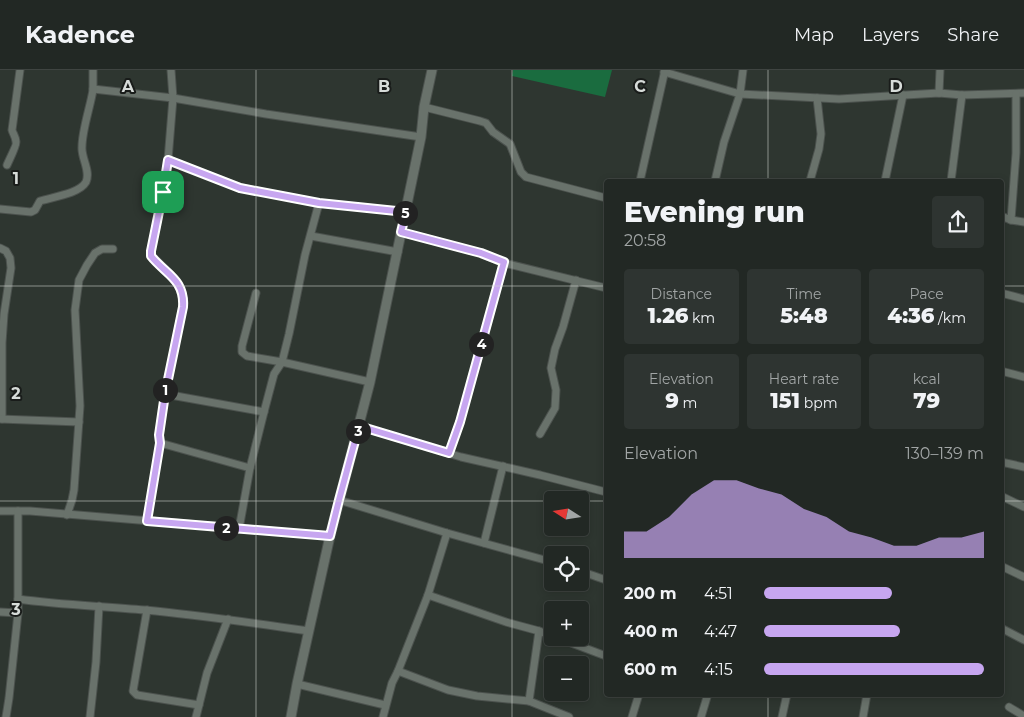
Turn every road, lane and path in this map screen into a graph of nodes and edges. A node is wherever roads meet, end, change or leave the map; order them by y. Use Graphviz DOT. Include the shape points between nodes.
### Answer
graph roads {
  1 [pos="20,70"];
  2 [pos="93,70"];
  3 [pos="171,70"];
  4 [pos="432,70"];
  5 [pos="743,70"];
  6 [pos="940,70"];
  7 [pos="665,71"];
  8 [pos="93,89"];
  9 [pos="939,93"];
  10 [pos="1024,93"];
  11 [pos="740,94"];
  12 [pos="1016,94"];
  13 [pos="903,95"];
  14 [pos="962,95"];
  15 [pos="173,98"];
  16 [pos="817,98"];
  17 [pos="424,107"];
  18 [pos="421,137"];
  19 [pos="168,160"];
  20 [pos="8,165"];
  21 [pos="640,179"];
  22 [pos="715,179"];
  23 [pos="811,179"];
  24 [pos="885,179"];
  25 [pos="951,179"];
  26 [pos="604,197"];
  27 [pos="319,203"];
  28 [pos="0,209"];
  29 [pos="406,212"];
  30 [pos="1004,217"];
  31 [pos="1011,220"];
  32 [pos="1024,222"];
  33 [pos="401,232"];
  34 [pos="311,236"];
  35 [pos="0,248"];
  36 [pos="113,249"];
  37 [pos="398,252"];
  38 [pos="504,262"];
  39 [pos="576,280"];
  40 [pos="604,287"];
  41 [pos="256,293"];
  42 [pos="1004,294"];
  43 [pos="1024,299"];
  44 [pos="282,362"];
  45 [pos="1004,372"];
  46 [pos="1024,377"];
  47 [pos="370,382"];
  48 [pos="165,394"];
  49 [pos="264,412"];
  50 [pos="1,419"];
  51 [pos="79,422"];
  52 [pos="359,426"];
  53 [pos="540,434"];
  54 [pos="160,443"];
  55 [pos="449,453"];
  56 [pos="1004,463"];
  57 [pos="503,466"];
  58 [pos="1024,466"];
  59 [pos="250,468"];
  60 [pos="604,491"];
  61 [pos="1004,497"];
  62 [pos="339,500"];
  63 [pos="1024,507"];
  64 [pos="0,511"];
  65 [pos="18,511"];
  66 [pos="67,515"];
  67 [pos="147,521"];
  68 [pos="239,529"];
  69 [pos="447,533"];
  70 [pos="330,536"];
  71 [pos="484,543"];
  72 [pos="544,560"];
  73 [pos="1004,568"];
  74 [pos="589,574"];
  75 [pos="1024,578"];
  76 [pos="604,579"];
  77 [pos="428,595"];
  78 [pos="18,599"];
  79 [pos="99,606"];
  80 [pos="147,610"];
  81 [pos="0,612"];
  82 [pos="18,613"];
  83 [pos="228,620"];
  84 [pos="1004,630"];
  85 [pos="309,631"];
  86 [pos="539,631"];
  87 [pos="544,633"];
  88 [pos="1024,640"];
  89 [pos="579,646"];
  90 [pos="604,655"];
  91 [pos="398,671"];
  92 [pos="297,684"];
  93 [pos="638,697"];
  94 [pos="708,697"];
  95 [pos="786,697"];
  96 [pos="866,697"];
  97 [pos="529,701"];
  98 [pos="199,705"];
  99 [pos="386,705"];
  100 [pos="1010,707"];
  101 [pos="4,715"];
  102 [pos="565,716"];
  103 [pos="1024,716"];
  104 [pos="90,717"];
  105 [pos="196,717"];
  106 [pos="292,717"];
  107 [pos="383,717"];
  108 [pos="632,717"];
  109 [pos="701,717"];
  110 [pos="782,717"];
  111 [pos="863,717"];
  1 -- 20 [label="street" via="12,130 17,143"];
  2 -- 8 [label="street"];
  3 -- 15 [label="street"];
  4 -- 17 [label="street"];
  5 -- 11 [label="street"];
  6 -- 9 [label="street"];
  7 -- 11 [label="street"];
  7 -- 21 [label="street"];
  8 -- 15 [label="street"];
  8 -- 28 [label="street" via="82,147 87,181 73,192 40,201 33,211"];
  9 -- 13 [label="street"];
  9 -- 14 [label="street"];
  10 -- 12 [label="street"];
  11 -- 16 [label="street"];
  11 -- 22 [label="street"];
  12 -- 14 [label="street"];
  12 -- 31 [label="street"];
  13 -- 16 [label="street"];
  13 -- 24 [label="street"];
  14 -- 25 [label="street"];
  15 -- 18 [label="street"];
  15 -- 19 [label="street"];
  16 -- 23 [label="street" via="821,134"];
  17 -- 18 [label="street"];
  17 -- 26 [label="street" via="486,123 492,132 510,144 526,177"];
  18 -- 29 [label="street"];
  19 -- 27 [label="street" via="240,188"];
  19 -- 48 [label="street" via="151,256 176,279 184,302"];
  27 -- 29 [label="street"];
  27 -- 34 [label="street"];
  29 -- 33 [label="street"];
  30 -- 31 [label="street"];
  31 -- 32 [label="street"];
  33 -- 37 [label="street"];
  33 -- 38 [label="street"];
  34 -- 37 [label="street"];
  34 -- 44 [label="street"];
  35 -- 50 [label="street" via="10,258 11,268 2,333"];
  36 -- 51 [label="street" via="95,253 79,280 75,310"];
  37 -- 47 [label="street"];
  38 -- 39 [label="street"];
  38 -- 55 [label="street"];
  39 -- 40 [label="street"];
  39 -- 53 [label="street" via="551,368 556,390 555,408"];
  41 -- 44 [label="street" via="242,352 247,356"];
  42 -- 43 [label="street"];
  44 -- 47 [label="street"];
  44 -- 49 [label="street" via="274,374"];
  45 -- 46 [label="street"];
  47 -- 52 [label="street"];
  48 -- 49 [label="street"];
  48 -- 54 [label="street"];
  49 -- 59 [label="street"];
  50 -- 51 [label="street"];
  51 -- 66 [label="street" via="74,490"];
  52 -- 55 [label="street"];
  52 -- 62 [label="street"];
  54 -- 59 [label="street"];
  54 -- 67 [label="street"];
  55 -- 57 [label="street"];
  56 -- 58 [label="street"];
  57 -- 60 [label="street"];
  57 -- 71 [label="street"];
  59 -- 68 [label="street"];
  61 -- 63 [label="street"];
  62 -- 69 [label="street"];
  62 -- 70 [label="street"];
  64 -- 65 [label="street"];
  65 -- 66 [label="street"];
  65 -- 78 [label="street"];
  66 -- 67 [label="street"];
  67 -- 68 [label="street"];
  68 -- 70 [label="street"];
  69 -- 71 [label="street"];
  69 -- 77 [label="street"];
  70 -- 85 [label="street"];
  71 -- 72 [label="street"];
  73 -- 75 [label="street"];
  74 -- 76 [label="street"];
  77 -- 86 [label="street"];
  77 -- 91 [label="street"];
  78 -- 79 [label="street"];
  78 -- 82 [label="street"];
  79 -- 80 [label="street"];
  79 -- 104 [label="street"];
  80 -- 83 [label="street"];
  80 -- 98 [label="street" via="134,694"];
  81 -- 82 [label="street"];
  82 -- 101 [label="street" via="9,698"];
  83 -- 85 [label="street"];
  83 -- 98 [label="street" via="207,673"];
  84 -- 88 [label="street"];
  85 -- 92 [label="street"];
  86 -- 87 [label="street"];
  86 -- 97 [label="street"];
  89 -- 90 [label="street"];
  91 -- 97 [label="street" via="448,690"];
  91 -- 99 [label="street"];
  92 -- 99 [label="street"];
  92 -- 106 [label="street"];
  93 -- 108 [label="street"];
  94 -- 109 [label="street"];
  95 -- 110 [label="street"];
  96 -- 111 [label="street"];
  97 -- 102 [label="street"];
  98 -- 105 [label="street"];
  99 -- 107 [label="street"];
  100 -- 103 [label="street"];
}
